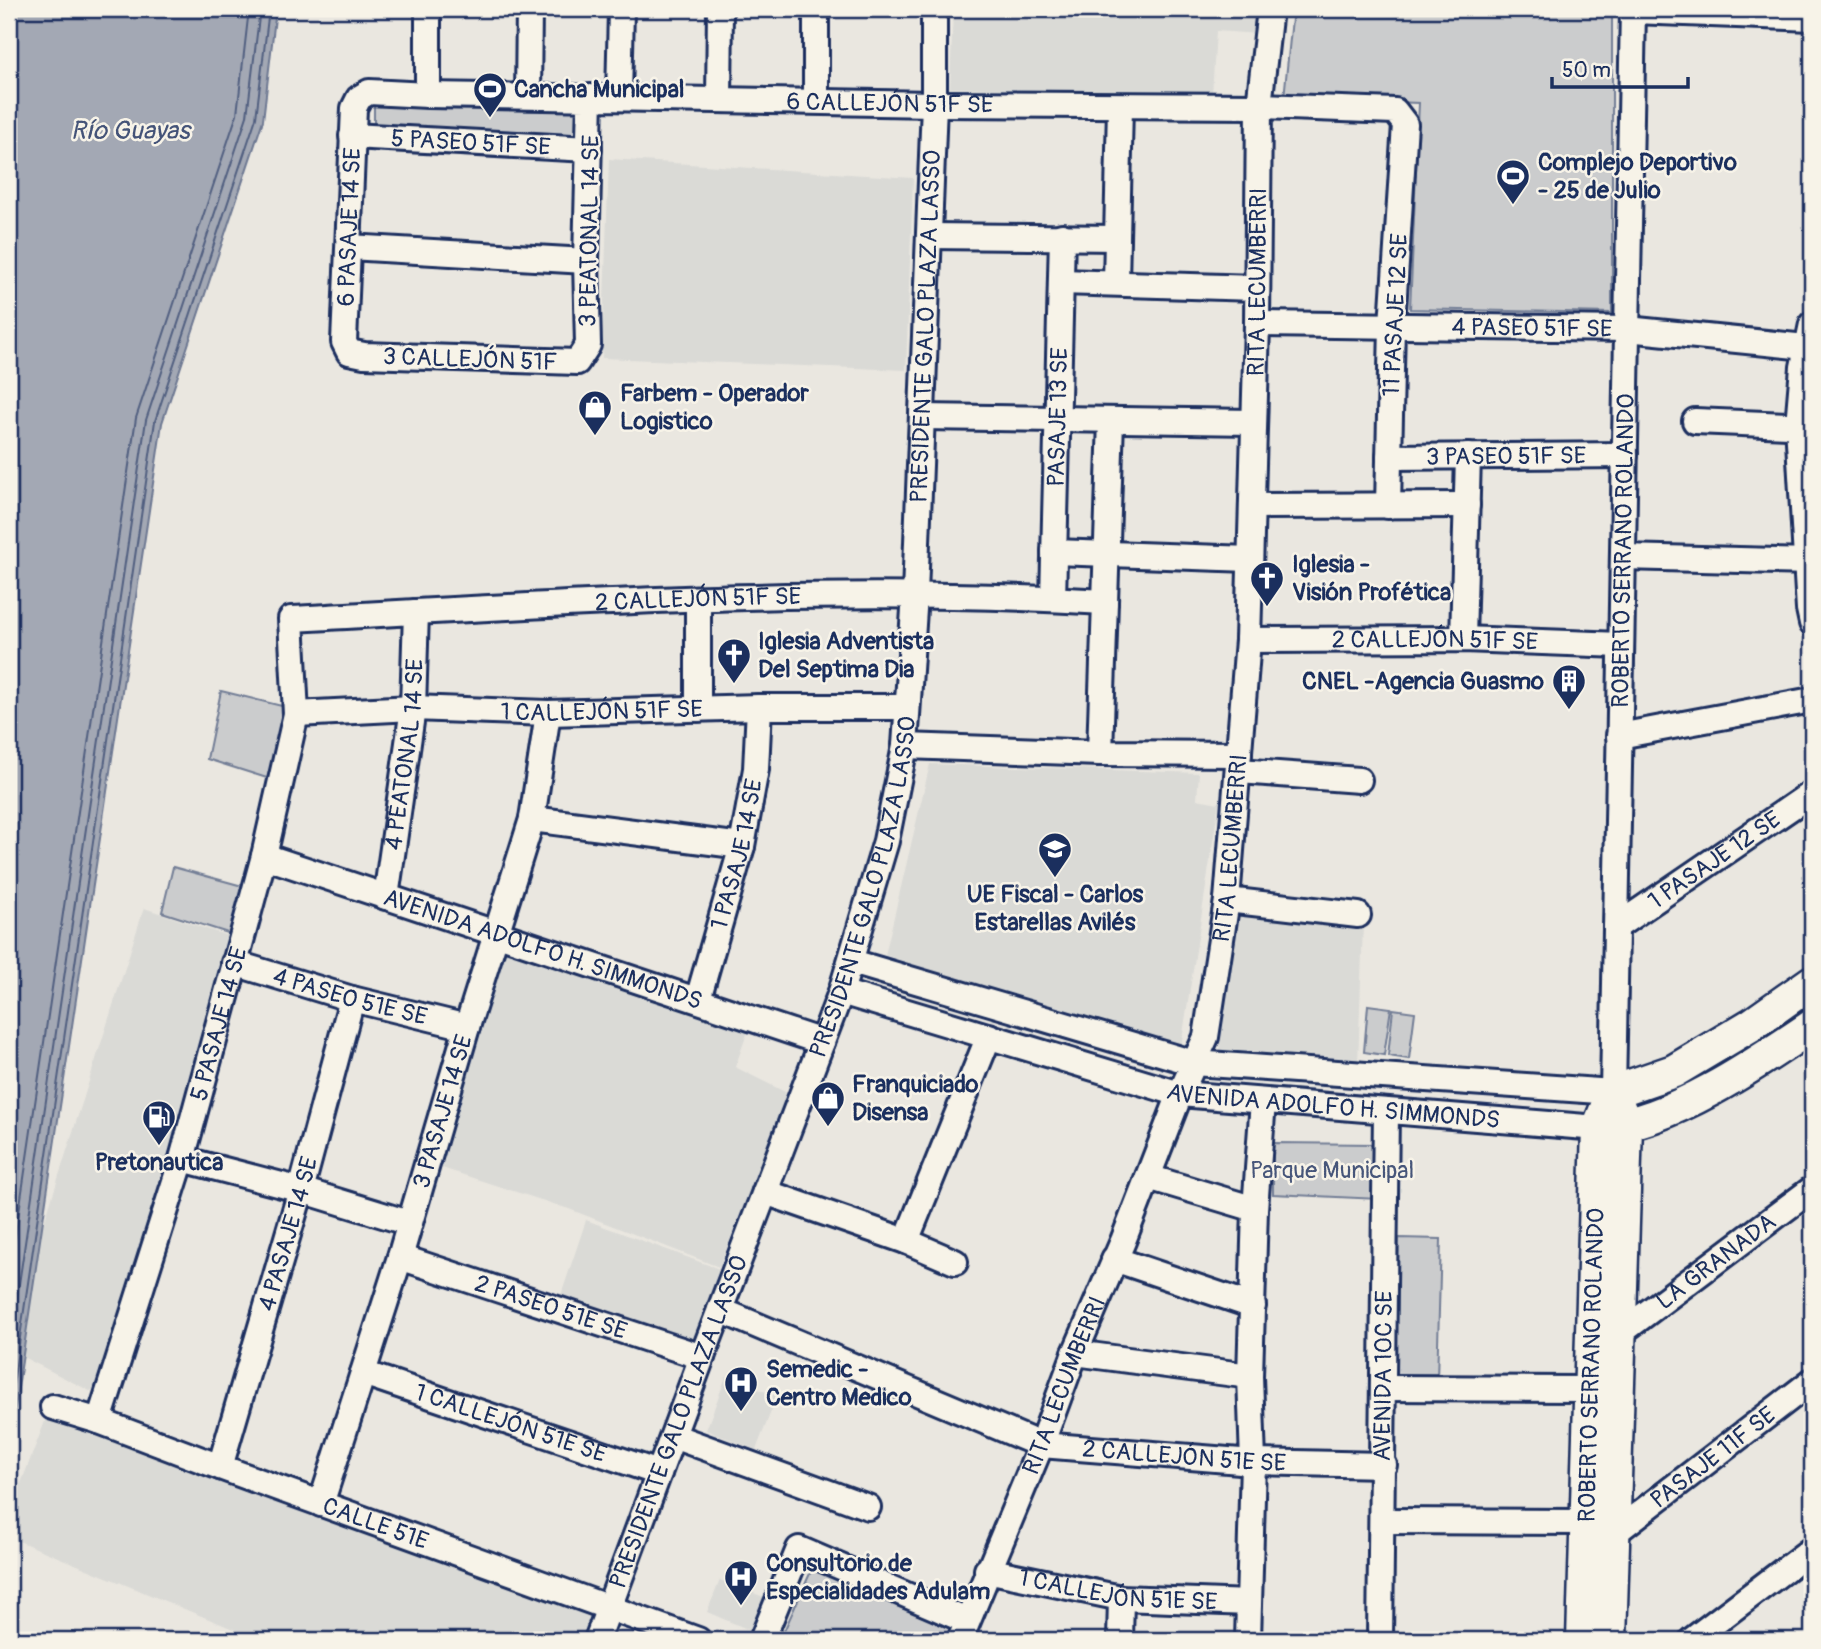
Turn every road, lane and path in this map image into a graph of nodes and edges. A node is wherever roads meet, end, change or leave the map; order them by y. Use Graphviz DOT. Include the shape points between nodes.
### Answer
graph roads {
  1 [pos="428,9"];
  2 [pos="529,9"];
  3 [pos="621,9"];
  4 [pos="720,9"];
  5 [pos="816,9"];
  6 [pos="934,9"];
  7 [pos="1270,9"];
  8 [pos="1633,10"];
  9 [pos="1812,18"];
  10 [pos="369,92"];
  11 [pos="428,95"];
  12 [pos="528,96"];
  13 [pos="590,97"];
  14 [pos="619,98"];
  15 [pos="719,99"];
  16 [pos="816,101"];
  17 [pos="934,104"];
  18 [pos="1120,106"];
  19 [pos="1259,106"];
  20 [pos="1405,124"];
  21 [pos="352,136"];
  22 [pos="589,149"];
  23 [pos="929,236"];
  24 [pos="1062,236"];
  25 [pos="1117,238"];
  26 [pos="349,247"];
  27 [pos="586,261"];
  28 [pos="1061,282"];
  29 [pos="1116,283"];
  30 [pos="1256,288"];
  31 [pos="1257,324"];
  32 [pos="1392,325"];
  33 [pos="1627,328"];
  34 [pos="1809,335"];
  35 [pos="364,355"];
  36 [pos="576,362"];
  37 [pos="923,417"];
  38 [pos="1058,419"];
  39 [pos="1111,420"];
  40 [pos="1695,421"];
  41 [pos="1253,422"];
  42 [pos="1805,426"];
  43 [pos="1625,455"];
  44 [pos="1468,456"];
  45 [pos="1389,457"];
  46 [pos="1467,505"];
  47 [pos="1252,506"];
  48 [pos="1388,506"];
  49 [pos="1054,552"];
  50 [pos="1106,553"];
  51 [pos="1623,556"];
  52 [pos="1250,559"];
  53 [pos="1810,562"];
  54 [pos="915,594"];
  55 [pos="1053,599"];
  56 [pos="698,600"];
  57 [pos="1105,602"];
  58 [pos="416,612"];
  59 [pos="291,619"];
  60 [pos="1812,623"];
  61 [pos="1463,639"];
  62 [pos="1248,640"];
  63 [pos="1621,645"];
  64 [pos="1812,700"];
  65 [pos="907,706"];
  66 [pos="759,707"];
  67 [pos="413,708"];
  68 [pos="698,709"];
  69 [pos="548,713"];
  70 [pos="296,714"];
  71 [pos="1619,736"];
  72 [pos="905,746"];
  73 [pos="1100,753"];
  74 [pos="1239,763"];
  75 [pos="1359,780"];
  76 [pos="1812,793"];
  77 [pos="533,819"];
  78 [pos="742,846"];
  79 [pos="264,856"];
  80 [pos="386,897"];
  81 [pos="1227,900"];
  82 [pos="1358,915"];
  83 [pos="1616,927"];
  84 [pos="497,933"];
  85 [pos="852,962"];
  86 [pos="234,964"];
  87 [pos="1812,982"];
  88 [pos="841,992"];
  89 [pos="352,999"];
  90 [pos="698,999"];
  91 [pos="1812,1026"];
  92 [pos="467,1027"];
  93 [pos="989,1036"];
  94 [pos="822,1042"];
  95 [pos="1194,1063"];
  96 [pos="1613,1092"];
  97 [pos="1180,1094"];
  98 [pos="1262,1101"];
  99 [pos="1386,1111"];
  100 [pos="1612,1127"];
  101 [pos="182,1159"];
  102 [pos="1148,1177"];
  103 [pos="1812,1189"];
  104 [pos="301,1190"];
  105 [pos="765,1192"];
  106 [pos="1255,1209"];
  107 [pos="409,1223"];
  108 [pos="906,1241"];
  109 [pos="400,1257"];
  110 [pos="1114,1259"];
  111 [pos="955,1262"];
  112 [pos="1253,1306"];
  113 [pos="720,1310"];
  114 [pos="1619,1334"];
  115 [pos="1075,1353"];
  116 [pos="702,1357"];
  117 [pos="363,1373"];
  118 [pos="1250,1376"];
  119 [pos="1812,1381"];
  120 [pos="1384,1388"];
  121 [pos="1590,1390"];
  122 [pos="53,1408"];
  123 [pos="99,1421"];
  124 [pos="673,1436"];
  125 [pos="1041,1445"];
  126 [pos="1253,1462"];
  127 [pos="1384,1465"];
  128 [pos="220,1467"];
  129 [pos="659,1473"];
  130 [pos="321,1504"];
  131 [pos="868,1507"];
  132 [pos="1382,1521"];
  133 [pos="1600,1528"];
  134 [pos="1812,1549"];
  135 [pos="987,1570"];
  136 [pos="1121,1598"];
  137 [pos="1249,1604"];
  138 [pos="610,1607"];
  139 [pos="963,1630"];
  140 [pos="597,1640"];
  141 [pos="698,1640"];
  142 [pos="762,1640"];
  143 [pos="1119,1640"];
  144 [pos="1248,1640"];
  145 [pos="1380,1640"];
  146 [pos="1583,1640"];
  147 [pos="1610,1640"];
  148 [pos="1692,1640"];
  1 -- 11 [label="street"];
  2 -- 12 [label="street"];
  3 -- 14 [label="street"];
  4 -- 15 [label="street"];
  5 -- 16 [label="street"];
  6 -- 17 [label="street, PRESIDENTE GALO PLAZA LASSO"];
  7 -- 19 [label="street, RITA LECUMBERRI"];
  8 -- 9 [label="street"];
  8 -- 33 [label="street, ROBERTO SERRANO ROLANDO"];
  10 -- 11 [label="street, 6 CALLEJÓN 51F SE"];
  10 -- 21 [label="street, 6 PASAJE 14 SE" via="354,108"];
  11 -- 12 [label="street, 6 CALLEJÓN 51F SE"];
  12 -- 13 [label="street, 6 CALLEJÓN 51F SE"];
  13 -- 14 [label="street, 6 CALLEJÓN 51F SE"];
  13 -- 22 [label="street, 3 PEATONAL 14 SE"];
  14 -- 15 [label="street, 6 CALLEJÓN 51F SE"];
  15 -- 16 [label="street, 6 CALLEJÓN 51F SE"];
  16 -- 17 [label="street, 6 CALLEJÓN 51F SE"];
  17 -- 18 [label="street, 6 CALLEJÓN 51F SE"];
  17 -- 23 [label="street, PRESIDENTE GALO PLAZA LASSO"];
  18 -- 19 [label="street, 6 CALLEJÓN 51F SE"];
  18 -- 25 [label="street"];
  19 -- 20 [label="street, 6 CALLEJÓN 51F SE" via="1395,111"];
  19 -- 30 [label="street, RITA LECUMBERRI"];
  20 -- 32 [label="street, 11 PASAJE 12 SE"];
  21 -- 22 [label="street, 5 PASEO 51F SE"];
  21 -- 26 [label="street, 6 PASAJE 14 SE"];
  22 -- 27 [label="street, 3 PEATONAL 14 SE"];
  23 -- 24 [label="street"];
  23 -- 37 [label="street, PRESIDENTE GALO PLAZA LASSO"];
  24 -- 25 [label="street"];
  24 -- 28 [label="street, PASAJE 13 SE"];
  25 -- 29 [label="street"];
  26 -- 27 [label="street"];
  26 -- 35 [label="street, 6 PASAJE 14 SE" via="344,342 349,352"];
  27 -- 36 [label="street, 3 PEATONAL 14 SE" via="588,345"];
  28 -- 29 [label="street"];
  28 -- 38 [label="street, PASAJE 13 SE"];
  29 -- 30 [label="street"];
  30 -- 31 [label="street, RITA LECUMBERRI"];
  31 -- 32 [label="street, 4 PASEO 51F SE"];
  31 -- 41 [label="street, RITA LECUMBERRI"];
  32 -- 33 [label="street, 4 PASEO 51F SE"];
  32 -- 45 [label="street, 11 PASAJE 12 SE"];
  33 -- 34 [label="street, 4 PASEO 51F SE"];
  33 -- 43 [label="street, ROBERTO SERRANO ROLANDO"];
  34 -- 42 [label="street"];
  35 -- 36 [label="street, 3 CALLEJÓN 51F"];
  37 -- 38 [label="street"];
  37 -- 54 [label="street, PRESIDENTE GALO PLAZA LASSO"];
  38 -- 39 [label="street"];
  38 -- 49 [label="street, PASAJE 13 SE"];
  39 -- 41 [label="street"];
  39 -- 50 [label="street"];
  40 -- 42 [label="street"];
  41 -- 47 [label="street, RITA LECUMBERRI"];
  42 -- 53 [label="street"];
  43 -- 44 [label="street, 3 PASEO 51F SE"];
  43 -- 51 [label="street, ROBERTO SERRANO ROLANDO"];
  44 -- 45 [label="street, 3 PASEO 51F SE"];
  44 -- 46 [label="street"];
  45 -- 48 [label="street, 11 PASAJE 12 SE"];
  46 -- 48 [label="street, 3 PASEO 51F SE"];
  46 -- 61 [label="street"];
  47 -- 48 [label="street, 3 PASEO 51F SE"];
  47 -- 52 [label="street, RITA LECUMBERRI"];
  49 -- 50 [label="street"];
  49 -- 55 [label="street, PASAJE 13 SE"];
  50 -- 52 [label="street"];
  50 -- 57 [label="street"];
  51 -- 53 [label="street"];
  51 -- 63 [label="street, ROBERTO SERRANO ROLANDO"];
  52 -- 62 [label="street, RITA LECUMBERRI"];
  53 -- 60 [label="street"];
  54 -- 55 [label="street, 2 CALLEJÓN 51F SE"];
  54 -- 56 [label="street, 2 CALLEJÓN 51F SE"];
  54 -- 65 [label="street, PRESIDENTE GALO PLAZA LASSO"];
  55 -- 57 [label="street, 2 CALLEJÓN 51F SE"];
  56 -- 58 [label="street, 2 CALLEJÓN 51F SE"];
  56 -- 68 [label="street"];
  57 -- 73 [label="street"];
  58 -- 59 [label="street, 2 CALLEJÓN 51F SE"];
  58 -- 67 [label="street, 4 PEATONAL 14 SE"];
  59 -- 70 [label="street, 5 PASAJE 14 SE"];
  61 -- 62 [label="street, 2 CALLEJÓN 51F SE"];
  61 -- 63 [label="street, 2 CALLEJÓN 51F SE"];
  62 -- 74 [label="street, RITA LECUMBERRI"];
  63 -- 71 [label="street, ROBERTO SERRANO ROLANDO"];
  64 -- 71 [label="street"];
  65 -- 66 [label="street, 1 CALLEJÓN 51F SE"];
  65 -- 72 [label="street, PRESIDENTE GALO PLAZA LASSO"];
  66 -- 68 [label="street, 1 CALLEJÓN 51F SE"];
  66 -- 78 [label="street, 1 PASAJE 14 SE" via="756,769"];
  67 -- 69 [label="street, 1 CALLEJÓN 51F SE"];
  67 -- 70 [label="street, 1 CALLEJÓN 51F SE"];
  67 -- 80 [label="street, 4 PEATONAL 14 SE"];
  68 -- 69 [label="street, 1 CALLEJÓN 51F SE"];
  69 -- 77 [label="street, 3 PASAJE 14 SE"];
  70 -- 79 [label="street, 5 PASAJE 14 SE"];
  71 -- 83 [label="street, ROBERTO SERRANO ROLANDO"];
  72 -- 73 [label="street"];
  72 -- 85 [label="street, PRESIDENTE GALO PLAZA LASSO" via="886,842"];
  73 -- 74 [label="street"];
  74 -- 75 [label="street"];
  74 -- 81 [label="street, RITA LECUMBERRI"];
  76 -- 83 [label="street, 1 PASAJE 12 SE"];
  77 -- 78 [label="street"];
  77 -- 84 [label="street, 3 PASAJE 14 SE"];
  78 -- 90 [label="street, 1 PASAJE 14 SE"];
  79 -- 80 [label="street, AVENIDA ADOLFO H. SIMMONDS"];
  79 -- 86 [label="street, 5 PASAJE 14 SE"];
  80 -- 84 [label="street, AVENIDA ADOLFO H. SIMMONDS"];
  81 -- 82 [label="street"];
  81 -- 95 [label="street, RITA LECUMBERRI" via="1206,1037"];
  83 -- 96 [label="street, ROBERTO SERRANO ROLANDO"];
  84 -- 90 [label="street, AVENIDA ADOLFO H. SIMMONDS"];
  84 -- 92 [label="street, 3 PASAJE 14 SE"];
  85 -- 88 [label="street, PRESIDENTE GALO PLAZA LASSO"];
  85 -- 95 [label="street, AVENIDA ADOLFO H. SIMMONDS"];
  86 -- 89 [label="street, 4 PASEO 51E SE"];
  86 -- 101 [label="street, 5 PASAJE 14 SE"];
  87 -- 96 [label="main road, AVENIDA ADOLFO H. SIMMONDS" via="1684,1066"];
  88 -- 93 [label="street, AVENIDA ADOLFO H. SIMMONDS"];
  88 -- 94 [label="street, PRESIDENTE GALO PLAZA LASSO"];
  89 -- 92 [label="street, 4 PASEO 51E SE"];
  89 -- 104 [label="street, 4 PASAJE 14 SE"];
  90 -- 94 [label="street, AVENIDA ADOLFO H. SIMMONDS"];
  91 -- 100 [label="main road, AVENIDA ADOLFO H. SIMMONDS" via="1704,1093 1658,1115"];
  92 -- 107 [label="street, 3 PASAJE 14 SE"];
  93 -- 97 [label="street, AVENIDA ADOLFO H. SIMMONDS"];
  93 -- 108 [label="street"];
  94 -- 105 [label="street, PRESIDENTE GALO PLAZA LASSO"];
  95 -- 96 [label="street, AVENIDA ADOLFO H. SIMMONDS"];
  95 -- 97 [label="street, RITA LECUMBERRI"];
  96 -- 100 [label="main road, ROBERTO SERRANO ROLANDO"];
  97 -- 98 [label="street, AVENIDA ADOLFO H. SIMMONDS"];
  97 -- 102 [label="street, RITA LECUMBERRI"];
  98 -- 99 [label="street, AVENIDA ADOLFO H. SIMMONDS"];
  98 -- 106 [label="street"];
  99 -- 100 [label="street, AVENIDA ADOLFO H. SIMMONDS"];
  99 -- 120 [label="street, AVENIDA 10C SE"];
  100 -- 114 [label="main road, ROBERTO SERRANO ROLANDO"];
  100 -- 121 [label="main road, ROBERTO SERRANO ROLANDO"];
  101 -- 104 [label="street"];
  101 -- 123 [label="street, 5 PASAJE 14 SE"];
  102 -- 106 [label="street"];
  102 -- 110 [label="street, RITA LECUMBERRI"];
  103 -- 114 [label="street, LA GRANADA"];
  104 -- 107 [label="street"];
  104 -- 128 [label="street, 4 PASAJE 14 SE"];
  105 -- 108 [label="street"];
  105 -- 113 [label="street, PRESIDENTE GALO PLAZA LASSO"];
  106 -- 112 [label="street"];
  107 -- 109 [label="street, 3 PASAJE 14 SE"];
  108 -- 111 [label="street"];
  109 -- 116 [label="street, 2 PASEO 51E SE"];
  109 -- 117 [label="street, 3 PASAJE 14 SE"];
  110 -- 112 [label="street"];
  110 -- 115 [label="street, RITA LECUMBERRI"];
  112 -- 118 [label="street"];
  113 -- 116 [label="street, PRESIDENTE GALO PLAZA LASSO"];
  113 -- 125 [label="street, 2 CALLEJÓN 51E SE"];
  114 -- 133 [label="main road, ROBERTO SERRANO ROLANDO"];
  115 -- 118 [label="street"];
  115 -- 125 [label="street, RITA LECUMBERRI"];
  116 -- 124 [label="street, PRESIDENTE GALO PLAZA LASSO"];
  117 -- 129 [label="street, 1 CALLEJÓN 51E SE"];
  117 -- 130 [label="street, 3 PASAJE 14 SE"];
  118 -- 126 [label="street"];
  119 -- 133 [label="street, PASAJE 11F SE"];
  120 -- 121 [label="street"];
  120 -- 127 [label="street, AVENIDA 10C SE"];
  121 -- 133 [label="main road, ROBERTO SERRANO ROLANDO"];
  122 -- 123 [label="street, CALLE 51E"];
  123 -- 128 [label="street, CALLE 51E"];
  124 -- 129 [label="street, PRESIDENTE GALO PLAZA LASSO"];
  124 -- 131 [label="street"];
  125 -- 126 [label="street, 2 CALLEJÓN 51E SE"];
  125 -- 135 [label="street, RITA LECUMBERRI"];
  126 -- 127 [label="street, 2 CALLEJÓN 51E SE"];
  126 -- 137 [label="street"];
  127 -- 132 [label="street, AVENIDA 10C SE"];
  128 -- 130 [label="street, CALLE 51E"];
  129 -- 138 [label="street, PRESIDENTE GALO PLAZA LASSO"];
  130 -- 138 [label="street, CALLE 51E"];
  132 -- 133 [label="street"];
  132 -- 145 [label="street, AVENIDA 10C SE"];
  133 -- 146 [label="main road, ROBERTO SERRANO ROLANDO"];
  133 -- 147 [label="main road, ROBERTO SERRANO ROLANDO"];
  134 -- 148 [label="street"];
  135 -- 136 [label="street, 1 CALLEJÓN 51E SE"];
  135 -- 139 [label="street, RITA LECUMBERRI"];
  136 -- 137 [label="street, 1 CALLEJÓN 51E SE"];
  136 -- 143 [label="street"];
  137 -- 144 [label="street"];
  138 -- 140 [label="street, PRESIDENTE GALO PLAZA LASSO"];
  138 -- 141 [label="street, CALLE 51E"];
  139 -- 142 [label="street" via="799,1549"];
}
